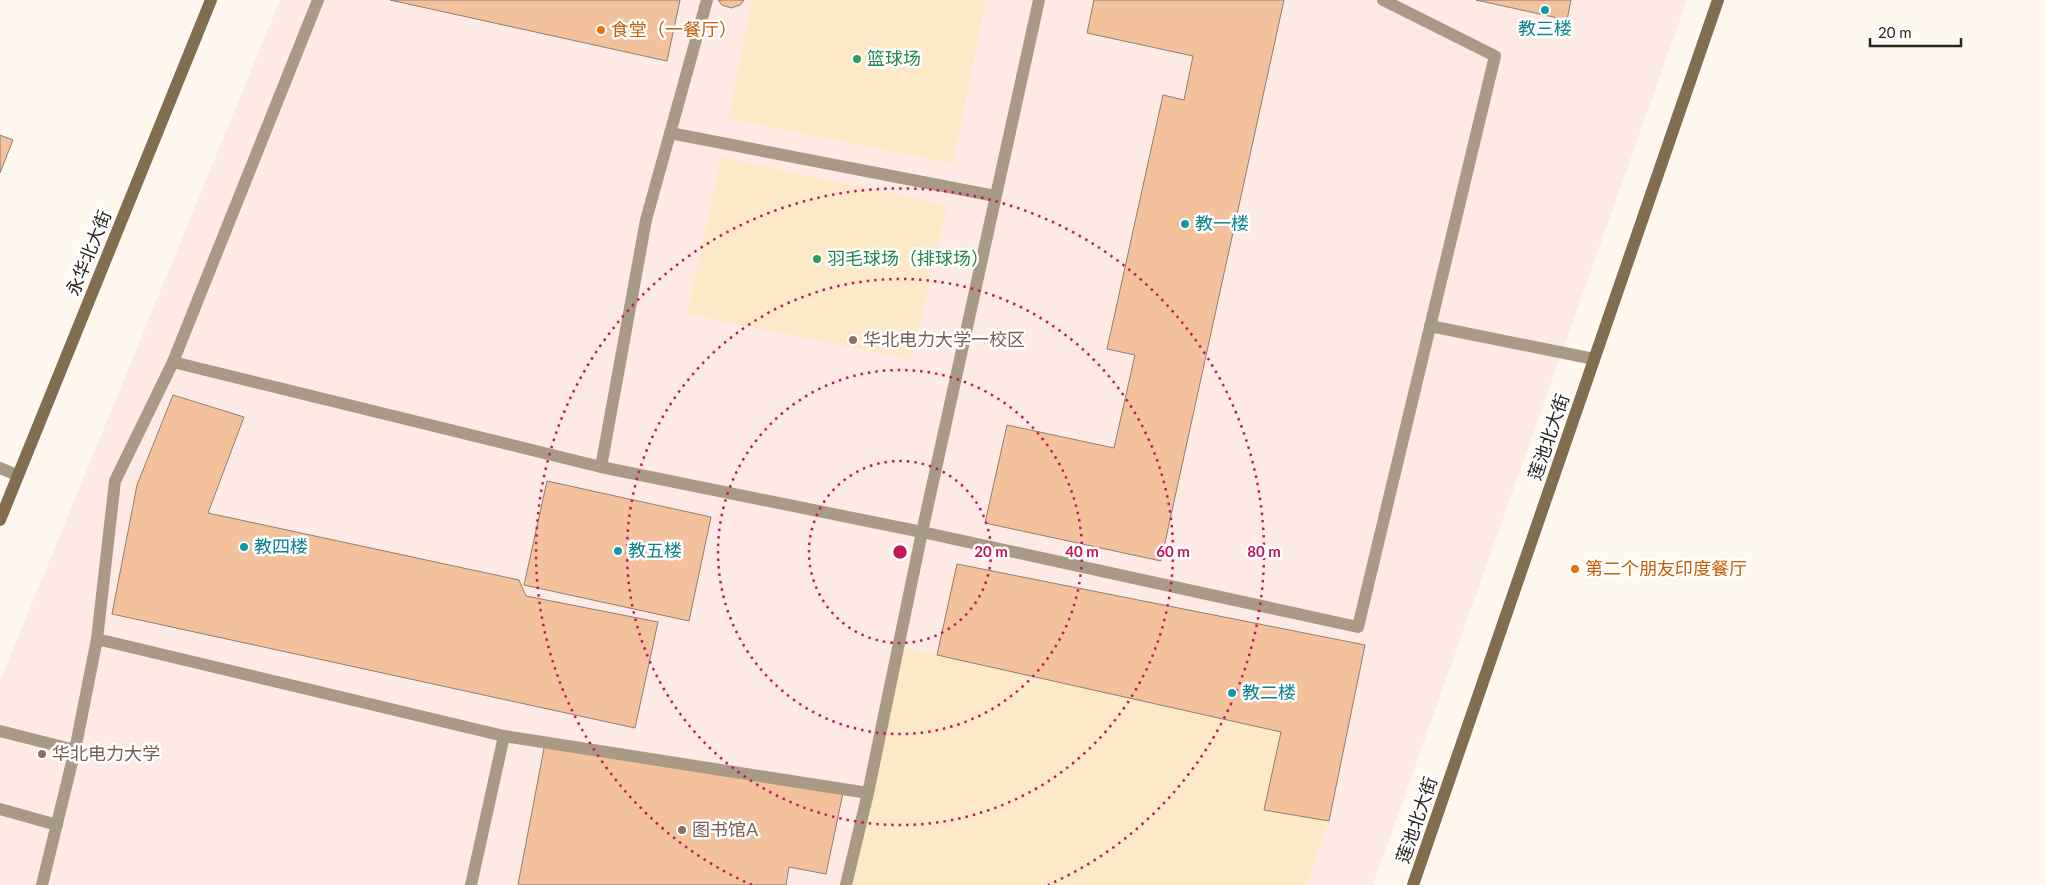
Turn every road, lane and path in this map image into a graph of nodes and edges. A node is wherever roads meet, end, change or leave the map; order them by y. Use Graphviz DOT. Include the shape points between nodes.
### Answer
graph roads {
  1 [pos="211,0"];
  2 [pos="318,0"];
  3 [pos="707,0"];
  4 [pos="1039,0"];
  5 [pos="1383,0"];
  6 [pos="1718,0"];
  7 [pos="670,133"];
  8 [pos="995,196"];
  9 [pos="1430,326"];
  10 [pos="1594,359"];
  11 [pos="172,362"];
  12 [pos="602,467"];
  13 [pos="0,468"];
  14 [pos="18,475"];
  15 [pos="0,520"];
  16 [pos="922,532"];
  17 [pos="97,639"];
  18 [pos="0,731"];
  19 [pos="504,736"];
  20 [pos="75,750"];
  21 [pos="868,793"];
  22 [pos="0,809"];
  23 [pos="56,825"];
  24 [pos="42,885"];
  25 [pos="471,885"];
  26 [pos="846,885"];
  27 [pos="1413,885"];
  1 -- 14 [label="street, 永华北大街"];
  2 -- 11 [label="street"];
  3 -- 7 [label="street"];
  4 -- 8 [label="street"];
  5 -- 9 [label="street" via="1495,56"];
  6 -- 10 [label="street, 莲池北大街"];
  7 -- 8 [label="street"];
  7 -- 12 [label="street" via="646,220"];
  8 -- 16 [label="street"];
  9 -- 10 [label="street"];
  9 -- 16 [label="street" via="1358,627"];
  10 -- 27 [label="street, 莲池北大街"];
  11 -- 12 [label="street"];
  11 -- 17 [label="street" via="114,481"];
  12 -- 16 [label="street"];
  13 -- 14 [label="street"];
  14 -- 15 [label="street, 永华北大街"];
  16 -- 21 [label="street"];
  17 -- 19 [label="street"];
  17 -- 20 [label="street"];
  18 -- 20 [label="street"];
  19 -- 21 [label="street"];
  19 -- 25 [label="street"];
  20 -- 23 [label="street"];
  21 -- 26 [label="street"];
  22 -- 23 [label="street"];
  23 -- 24 [label="street"];
}
